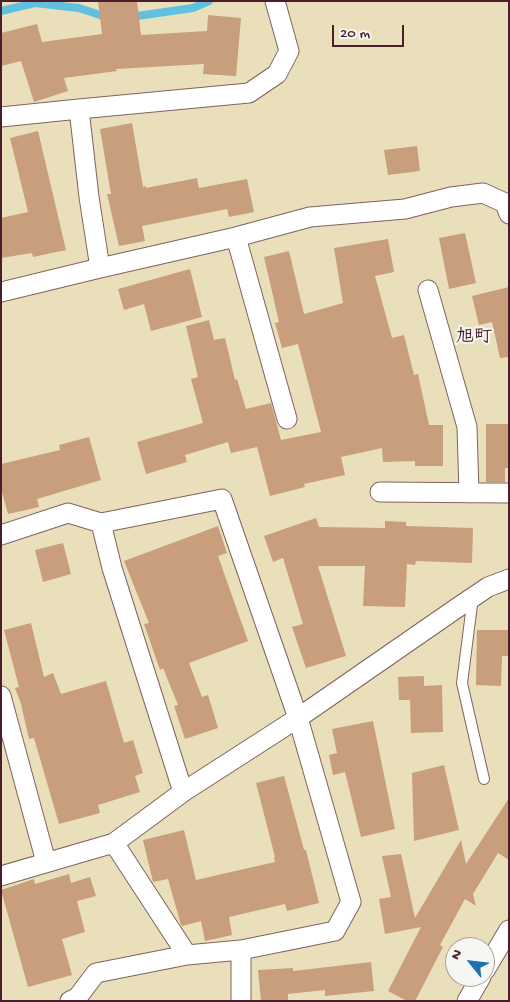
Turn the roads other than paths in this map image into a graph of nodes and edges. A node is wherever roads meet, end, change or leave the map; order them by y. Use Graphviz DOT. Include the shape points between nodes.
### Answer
graph roads {
  1 [pos="275,1"];
  2 [pos="79,109"];
  3 [pos="1,117"];
  4 [pos="509,214"];
  5 [pos="236,237"];
  6 [pos="100,268"];
  7 [pos="428,290"];
  8 [pos="1,292"];
  9 [pos="287,419"];
  10 [pos="380,492"];
  11 [pos="469,493"];
  12 [pos="509,493"];
  13 [pos="101,523"];
  14 [pos="1,535"];
  15 [pos="509,579"];
  16 [pos="473,597"];
  17 [pos="1,696"];
  18 [pos="298,718"];
  19 [pos="484,779"];
  20 [pos="183,792"];
  21 [pos="114,843"];
  22 [pos="46,862"];
  23 [pos="1,876"];
  24 [pos="509,930"];
  25 [pos="241,950"];
  26 [pos="495,953"];
  27 [pos="187,955"];
  28 [pos="475,987"];
  29 [pos="75,1000"];
  30 [pos="241,1001"];
  31 [pos="466,1001"];
  1 -- 2 [label="street" via="289,51 277,74 249,93"];
  2 -- 3 [label="street"];
  2 -- 6 [label="street"];
  4 -- 5 [label="street" via="505,203 483,193 451,197 405,209 310,217"];
  5 -- 6 [label="street"];
  5 -- 9 [label="street"];
  6 -- 8 [label="street"];
  7 -- 11 [label="street" via="467,427"];
  10 -- 11 [label="street"];
  11 -- 12 [label="street"];
  13 -- 14 [label="street" via="68,512"];
  13 -- 18 [label="street" via="222,499"];
  13 -- 20 [label="street" via="112,568"];
  15 -- 16 [label="street"];
  16 -- 18 [label="street"];
  16 -- 19 [label="lane" via="462,682"];
  17 -- 22 [label="street"];
  18 -- 20 [label="street"];
  18 -- 25 [label="street" via="352,902 335,930"];
  20 -- 21 [label="street"];
  21 -- 22 [label="street"];
  21 -- 27 [label="street"];
  22 -- 23 [label="street"];
  24 -- 26 [label="street"];
  25 -- 27 [label="street"];
  25 -- 30 [label="street"];
  27 -- 29 [label="street" via="96,973"];
  28 -- 31 [label="street"];
}
